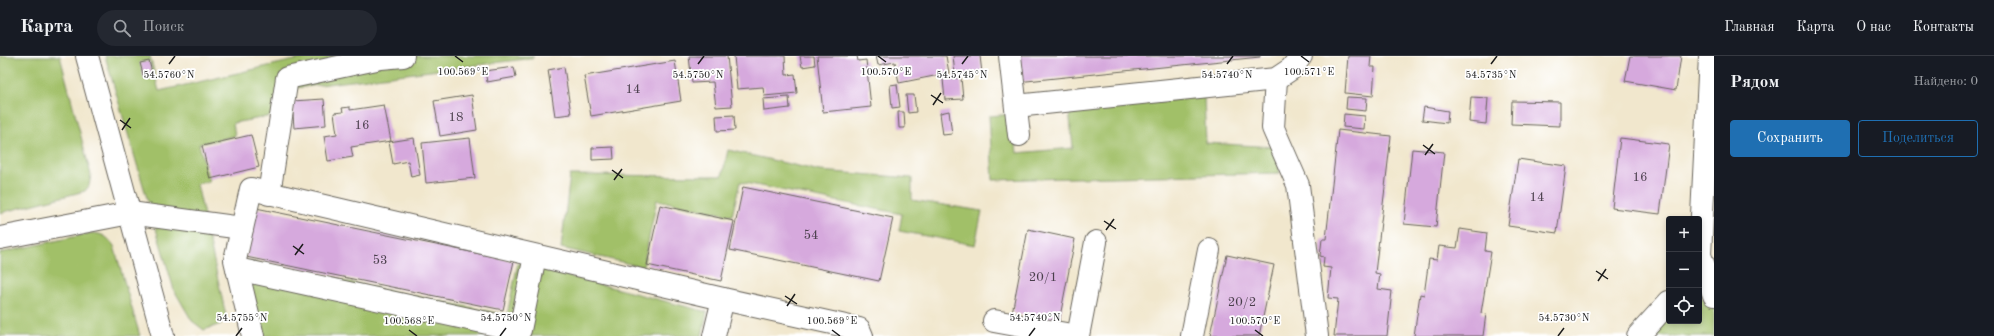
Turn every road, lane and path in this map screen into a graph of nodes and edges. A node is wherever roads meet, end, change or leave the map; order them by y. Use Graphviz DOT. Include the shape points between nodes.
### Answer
graph roads {
  1 [pos="86,56"];
  2 [pos="403,56"];
  3 [pos="1010,56"];
  4 [pos="1301,56"];
  5 [pos="1710,56"];
  6 [pos="1276,80"];
  7 [pos="1016,106"];
  8 [pos="1019,135"];
  9 [pos="269,194"];
  10 [pos="130,212"];
  11 [pos="242,228"];
  12 [pos="0,238"];
  13 [pos="1096,242"];
  14 [pos="1209,250"];
  15 [pos="1700,252"];
  16 [pos="535,256"];
  17 [pos="1702,262"];
  18 [pos="237,269"];
  19 [pos="1714,296"];
  20 [pos="723,299"];
  21 [pos="1666,305"];
  22 [pos="994,321"];
  23 [pos="163,336"];
  24 [pos="253,336"];
  25 [pos="714,336"];
  26 [pos="862,336"];
  27 [pos="1078,336"];
  28 [pos="1192,336"];
  29 [pos="1317,336"];
  30 [pos="1638,336"];
  1 -- 10 [label="street"];
  2 -- 9 [label="street" via="381,58 287,78"];
  3 -- 7 [label="street"];
  4 -- 6 [label="street" via="1291,69"];
  5 -- 15 [label="street"];
  6 -- 7 [label="street"];
  6 -- 29 [label="street" via="1274,128 1298,185"];
  7 -- 8 [label="street"];
  9 -- 11 [label="street" via="251,189"];
  9 -- 16 [label="street"];
  10 -- 11 [label="street"];
  10 -- 12 [label="street"];
  10 -- 23 [label="street"];
  11 -- 18 [label="street" via="235,260"];
  13 -- 27 [label="street"];
  14 -- 28 [label="street"];
  16 -- 18 [label="street" via="520,330"];
  16 -- 20 [label="street"];
  17 -- 19 [label="street"];
  18 -- 24 [label="street"];
  20 -- 25 [label="street"];
  20 -- 26 [label="street" via="859,329"];
  21 -- 30 [label="street"];
  22 -- 27 [label="street"];
}
